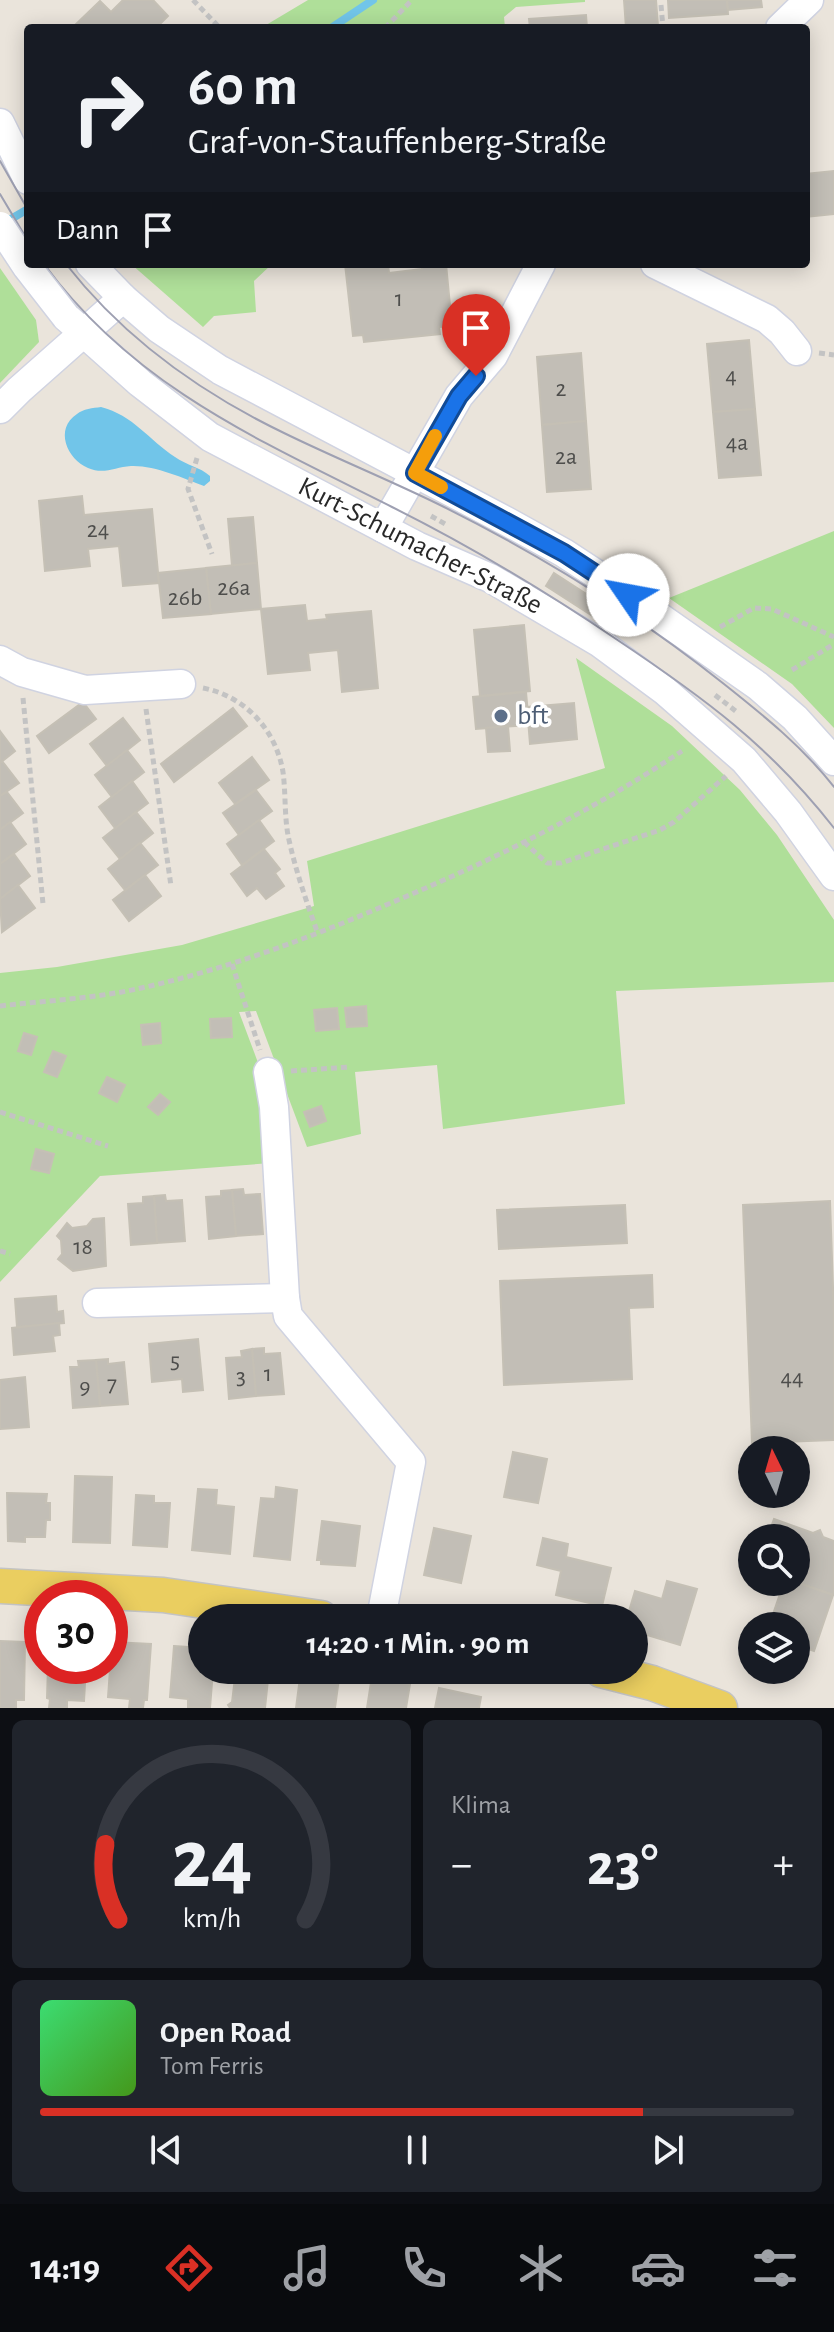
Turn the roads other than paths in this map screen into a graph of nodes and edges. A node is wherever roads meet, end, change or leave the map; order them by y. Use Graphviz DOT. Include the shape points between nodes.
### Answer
graph roads {
  1 [pos="809,0"];
  2 [pos="784,24"];
  3 [pos="0,123"];
  4 [pos="22,169"];
  5 [pos="0,226"];
  6 [pos="24,262"];
  7 [pos="28,268"];
  8 [pos="94,268"];
  9 [pos="539,268"];
  10 [pos="663,268"];
  11 [pos="117,291"];
  12 [pos="75,325"];
  13 [pos="797,351"];
  14 [pos="0,409"];
  15 [pos="415,473"];
  16 [pos="383,528"];
  17 [pos="10,665"];
  18 [pos="181,684"];
  19 [pos="834,761"];
  20 [pos="834,876"];
  21 [pos="268,1072"];
  22 [pos="285,1298"];
  23 [pos="97,1303"];
  24 [pos="0,1586"];
  25 [pos="225,1604"];
  26 [pos="384,1604"];
  27 [pos="648,1682"];
  28 [pos="720,1708"];
  1 -- 2 [label="street"];
  3 -- 4 [label="street"];
  5 -- 6 [label="street, Kurt-Schumacher-Straße, bridge"];
  7 -- 12 [label="street, Kurt-Schumacher-Straße, bridge"];
  8 -- 11 [label="street, Kurt-Schumacher-Straße"];
  9 -- 15 [label="street" via="493,356 459,396"];
  10 -- 13 [label="street" via="767,319"];
  11 -- 12 [label="street"];
  11 -- 15 [label="street, Kurt-Schumacher-Straße" via="159,329 220,370"];
  12 -- 14 [label="street"];
  12 -- 16 [label="street, Kurt-Schumacher-Straße" via="210,437"];
  15 -- 16 [label="street"];
  15 -- 19 [label="street, Kurt-Schumacher-Straße" via="564,553 640,603 758,686"];
  16 -- 20 [label="street, Kurt-Schumacher-Straße" via="490,578 600,643 665,691 744,760"];
  17 -- 18 [label="street" via="85,690"];
  21 -- 22 [label="street"];
  22 -- 23 [label="street"];
  22 -- 26 [label="street" via="288,1316 411,1462"];
  24 -- 25 [label="main road" via="163,1595"];
  27 -- 28 [label="main road"];
}
